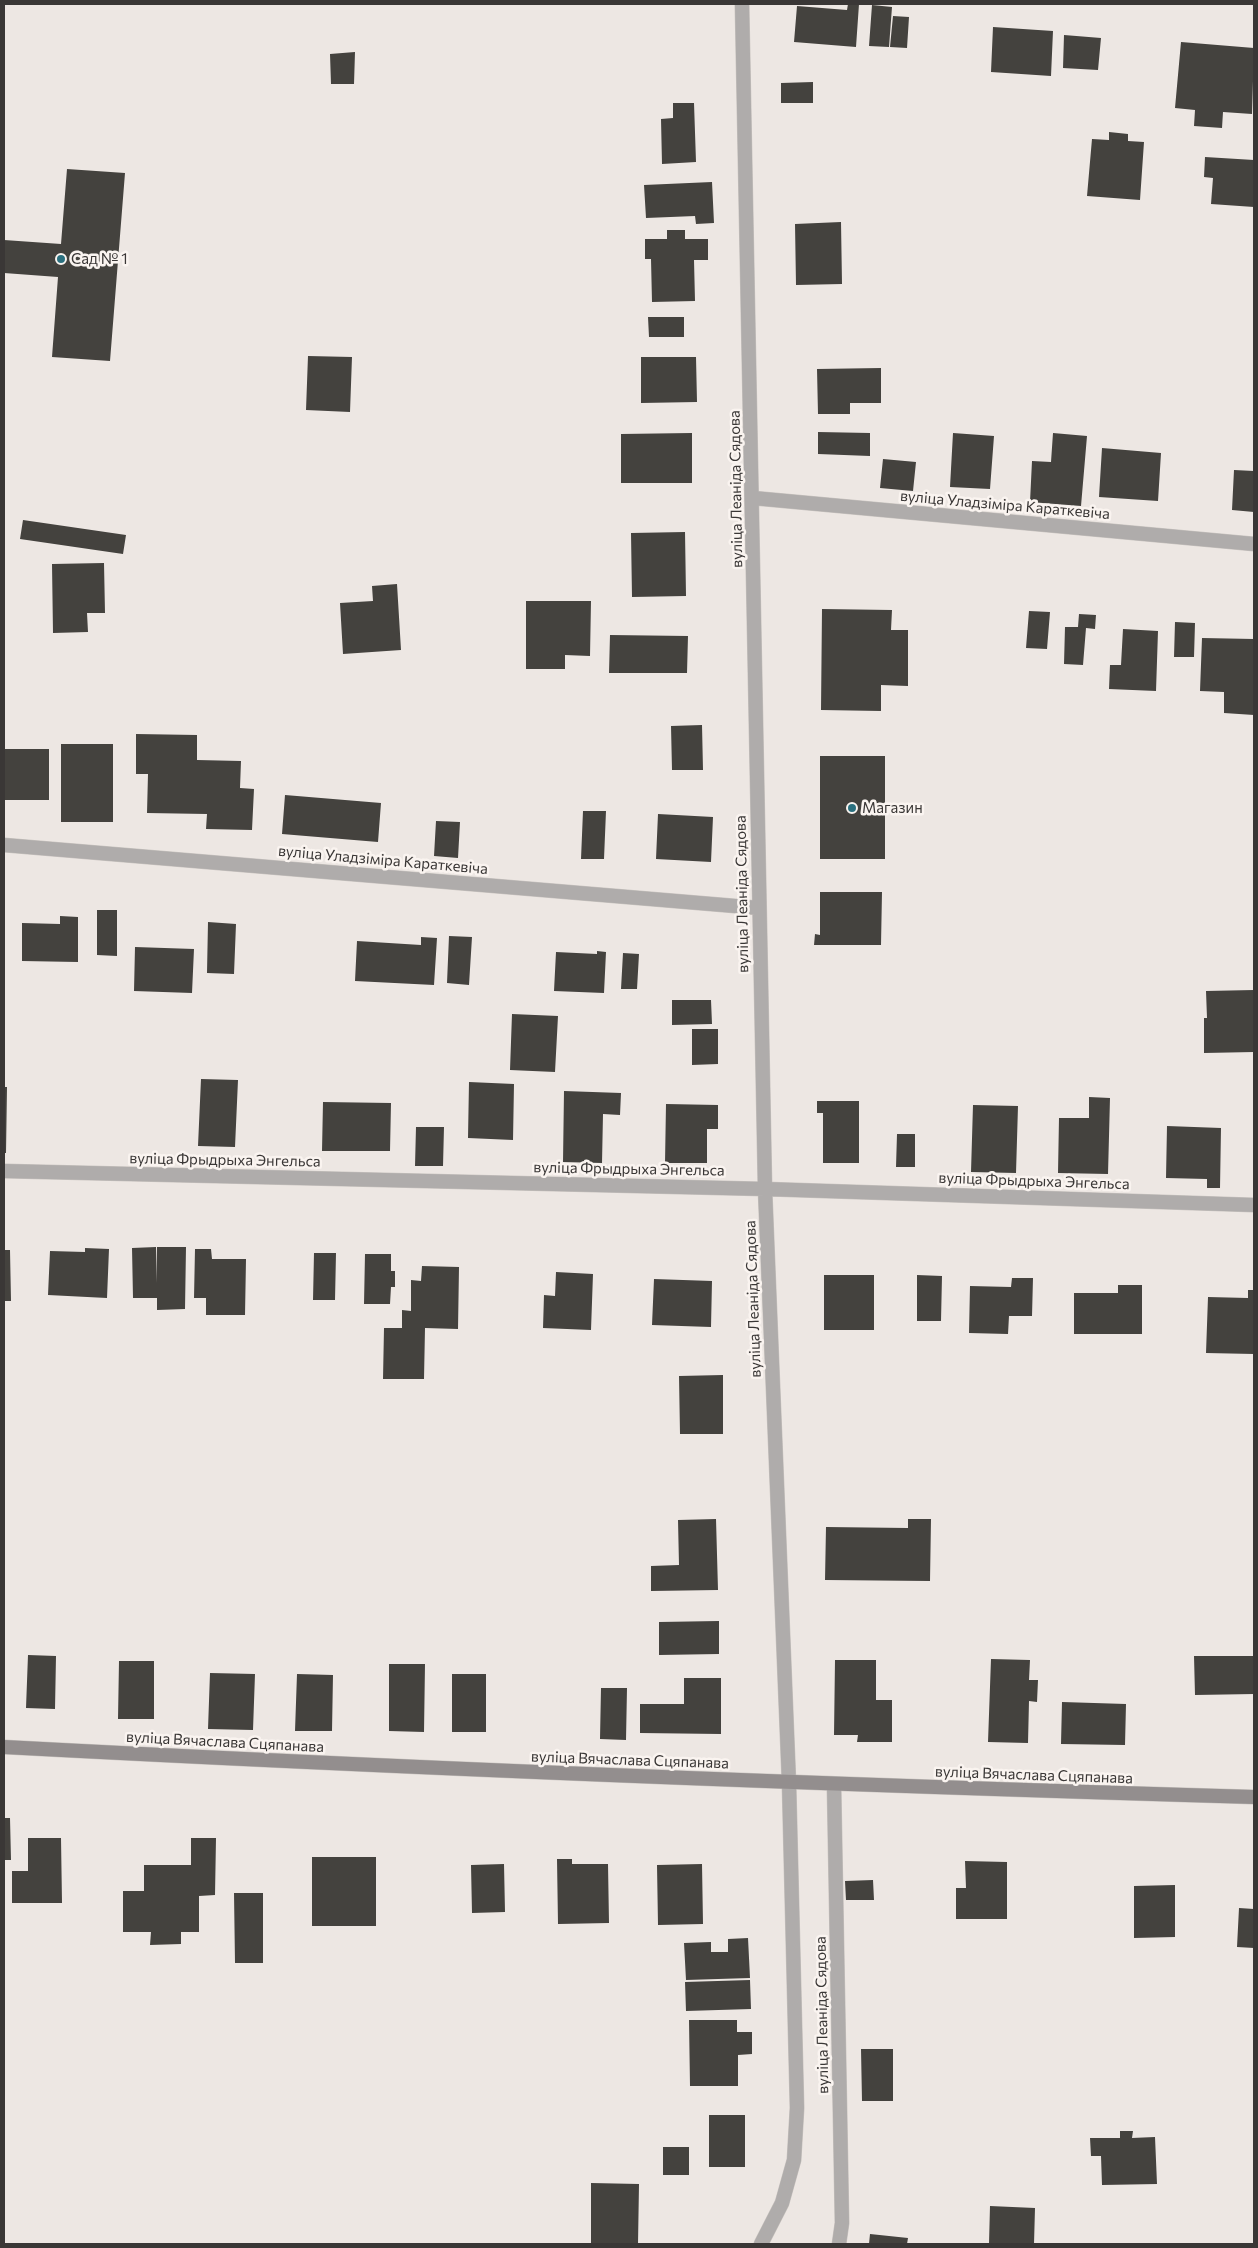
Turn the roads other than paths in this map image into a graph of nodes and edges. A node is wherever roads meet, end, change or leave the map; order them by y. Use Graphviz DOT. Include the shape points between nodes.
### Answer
graph roads {
  1 [pos="742,4"];
  2 [pos="753,498"];
  3 [pos="1254,544"];
  4 [pos="4,845"];
  5 [pos="759,908"];
  6 [pos="4,1171"];
  7 [pos="765,1188"];
  8 [pos="1254,1205"];
  9 [pos="4,1747"];
  10 [pos="788,1784"];
  11 [pos="834,1785"];
  12 [pos="1254,1798"];
  13 [pos="761,2244"];
  14 [pos="839,2244"];
  1 -- 2 [label="street, вуліца Леаніда Сядова"];
  2 -- 3 [label="street, вуліца Уладзіміра Караткевіча"];
  2 -- 5 [label="street, вуліца Леаніда Сядова"];
  4 -- 5 [label="street, вуліца Уладзіміра Караткевіча"];
  5 -- 7 [label="street, вуліца Леаніда Сядова"];
  6 -- 7 [label="street, вуліца Фрыдрыха Энгельса"];
  7 -- 8 [label="street, вуліца Фрыдрыха Энгельса"];
  7 -- 10 [label="street, вуліца Леаніда Сядова"];
  9 -- 10 [label="main road, вуліца Вячаслава Сцяпанава"];
  10 -- 11 [label="main road, вуліца Вячаслава Сцяпанава"];
  10 -- 13 [label="street, вуліца Леаніда Сядова" via="798,2108 794,2160 782,2203"];
  11 -- 12 [label="main road, вуліца Вячаслава Сцяпанава"];
  11 -- 14 [label="street, вуліца Леаніда Сядова" via="842,2223"];
}
